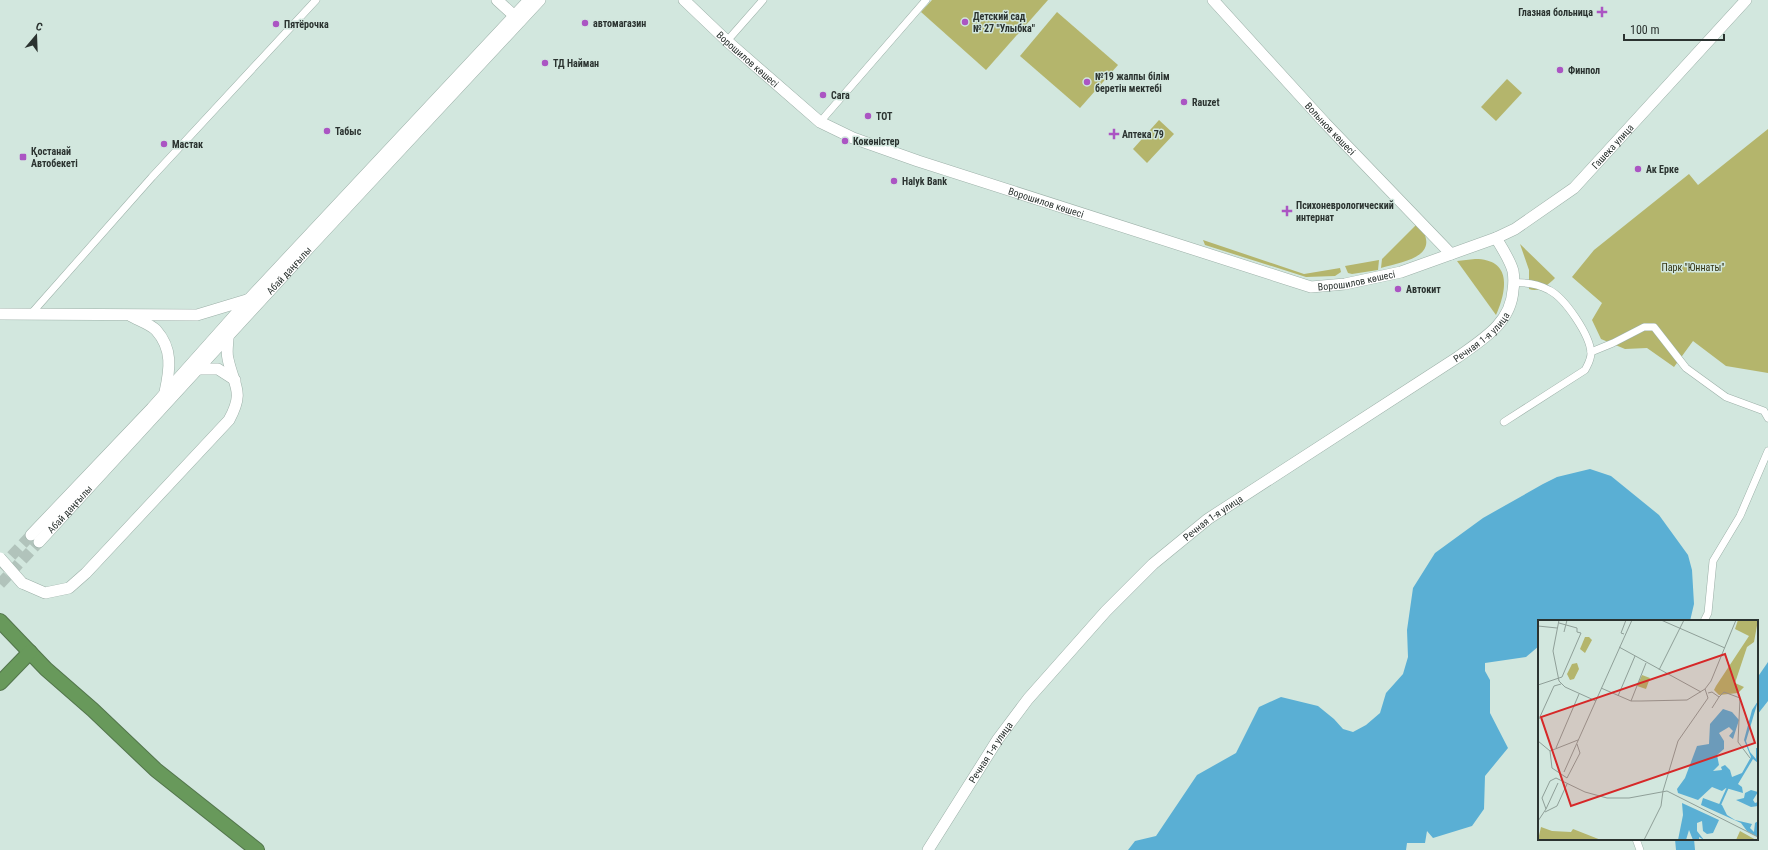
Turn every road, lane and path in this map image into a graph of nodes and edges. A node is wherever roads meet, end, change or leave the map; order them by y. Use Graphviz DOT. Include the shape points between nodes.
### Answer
graph roads {
  1 [pos="316,0"];
  2 [pos="497,0"];
  3 [pos="529,0"];
  4 [pos="540,0"];
  5 [pos="684,0"];
  6 [pos="763,0"];
  7 [pos="926,0"];
  8 [pos="1213,0"];
  9 [pos="1746,0"];
  10 [pos="517,18"];
  11 [pos="727,41"];
  12 [pos="820,122"];
  13 [pos="1496,238"];
  14 [pos="1451,254"];
  15 [pos="1514,283"];
  16 [pos="250,298"];
  17 [pos="0,314"];
  18 [pos="30,315"];
  19 [pos="130,316"];
  20 [pos="228,337"];
  21 [pos="1591,352"];
  22 [pos="199,369"];
  23 [pos="235,380"];
  24 [pos="164,393"];
  25 [pos="1768,418"];
  26 [pos="1504,422"];
  27 [pos="1768,451"];
  28 [pos="0,558"];
  29 [pos="1704,620"];
  30 [pos="0,621"];
  31 [pos="30,652"];
  32 [pos="0,683"];
  33 [pos="1636,840"];
  34 [pos="257,850"];
  35 [pos="928,850"];
  36 [pos="1640,850"];
  1 -- 18 [label="street" via="152,177"];
  2 -- 10 [label="main road"];
  3 -- 10 [label="main road, Абай даңғылы"];
  4 -- 10 [label="main road, Абай даңғылы"];
  5 -- 11 [label="main road, Ворошилов көшесі"];
  6 -- 11 [label="street"];
  7 -- 12 [label="street"];
  8 -- 14 [label="main road, Волынов көшесі" via="1325,123"];
  9 -- 13 [label="main road, Гашека улица" via="1574,188 1515,229"];
  10 -- 16 [label="main road, Абай даңғылы"];
  10 -- 20 [label="main road, Абай даңғылы"];
  11 -- 12 [label="main road, Ворошилов көшесі"];
  12 -- 14 [label="main road, Ворошилов көшесі" via="853,138 905,157 1311,287 1375,279"];
  13 -- 14 [label="main road, Гашека улица"];
  13 -- 15 [label="main road, Речная 1-я улица" via="1513,271"];
  15 -- 21 [label="street" via="1526,282 1551,291 1576,318"];
  15 -- 35 [label="main road, Речная 1-я улица" via="1513,298 1507,313 1500,325 1486,337 1208,519 1153,564 1106,611 1028,699 998,740"];
  16 -- 19 [label="main road" via="197,315"];
  16 -- 24 [label="main road, Абай даңғылы"];
  17 -- 18 [label="main road"];
  18 -- 19 [label="main road"];
  19 -- 24 [label="main road" via="155,329 167,349 170,369"];
  20 -- 22 [label="main road, Абай даңғылы"];
  20 -- 23 [label="main road" via="228,358"];
  21 -- 25 [label="street" via="1644,327 1654,327 1686,368 1726,397 1764,411"];
  21 -- 26 [label="street" via="1590,362 1584,370"];
  22 -- 23 [label="main road" via="218,369"];
  22 -- 24 [label="main road, Абай даңғылы" via="35,539"];
  23 -- 28 [label="main road, bridge" via="238,392 236,408 229,420 69,588 45,593 22,583"];
  27 -- 29 [label="street" via="1740,516 1713,561 1708,613"];
  30 -- 31 [label="highway"];
  31 -- 32 [label="highway"];
  31 -- 34 [label="highway" via="156,770"];
  33 -- 36 [label="street"];
}
